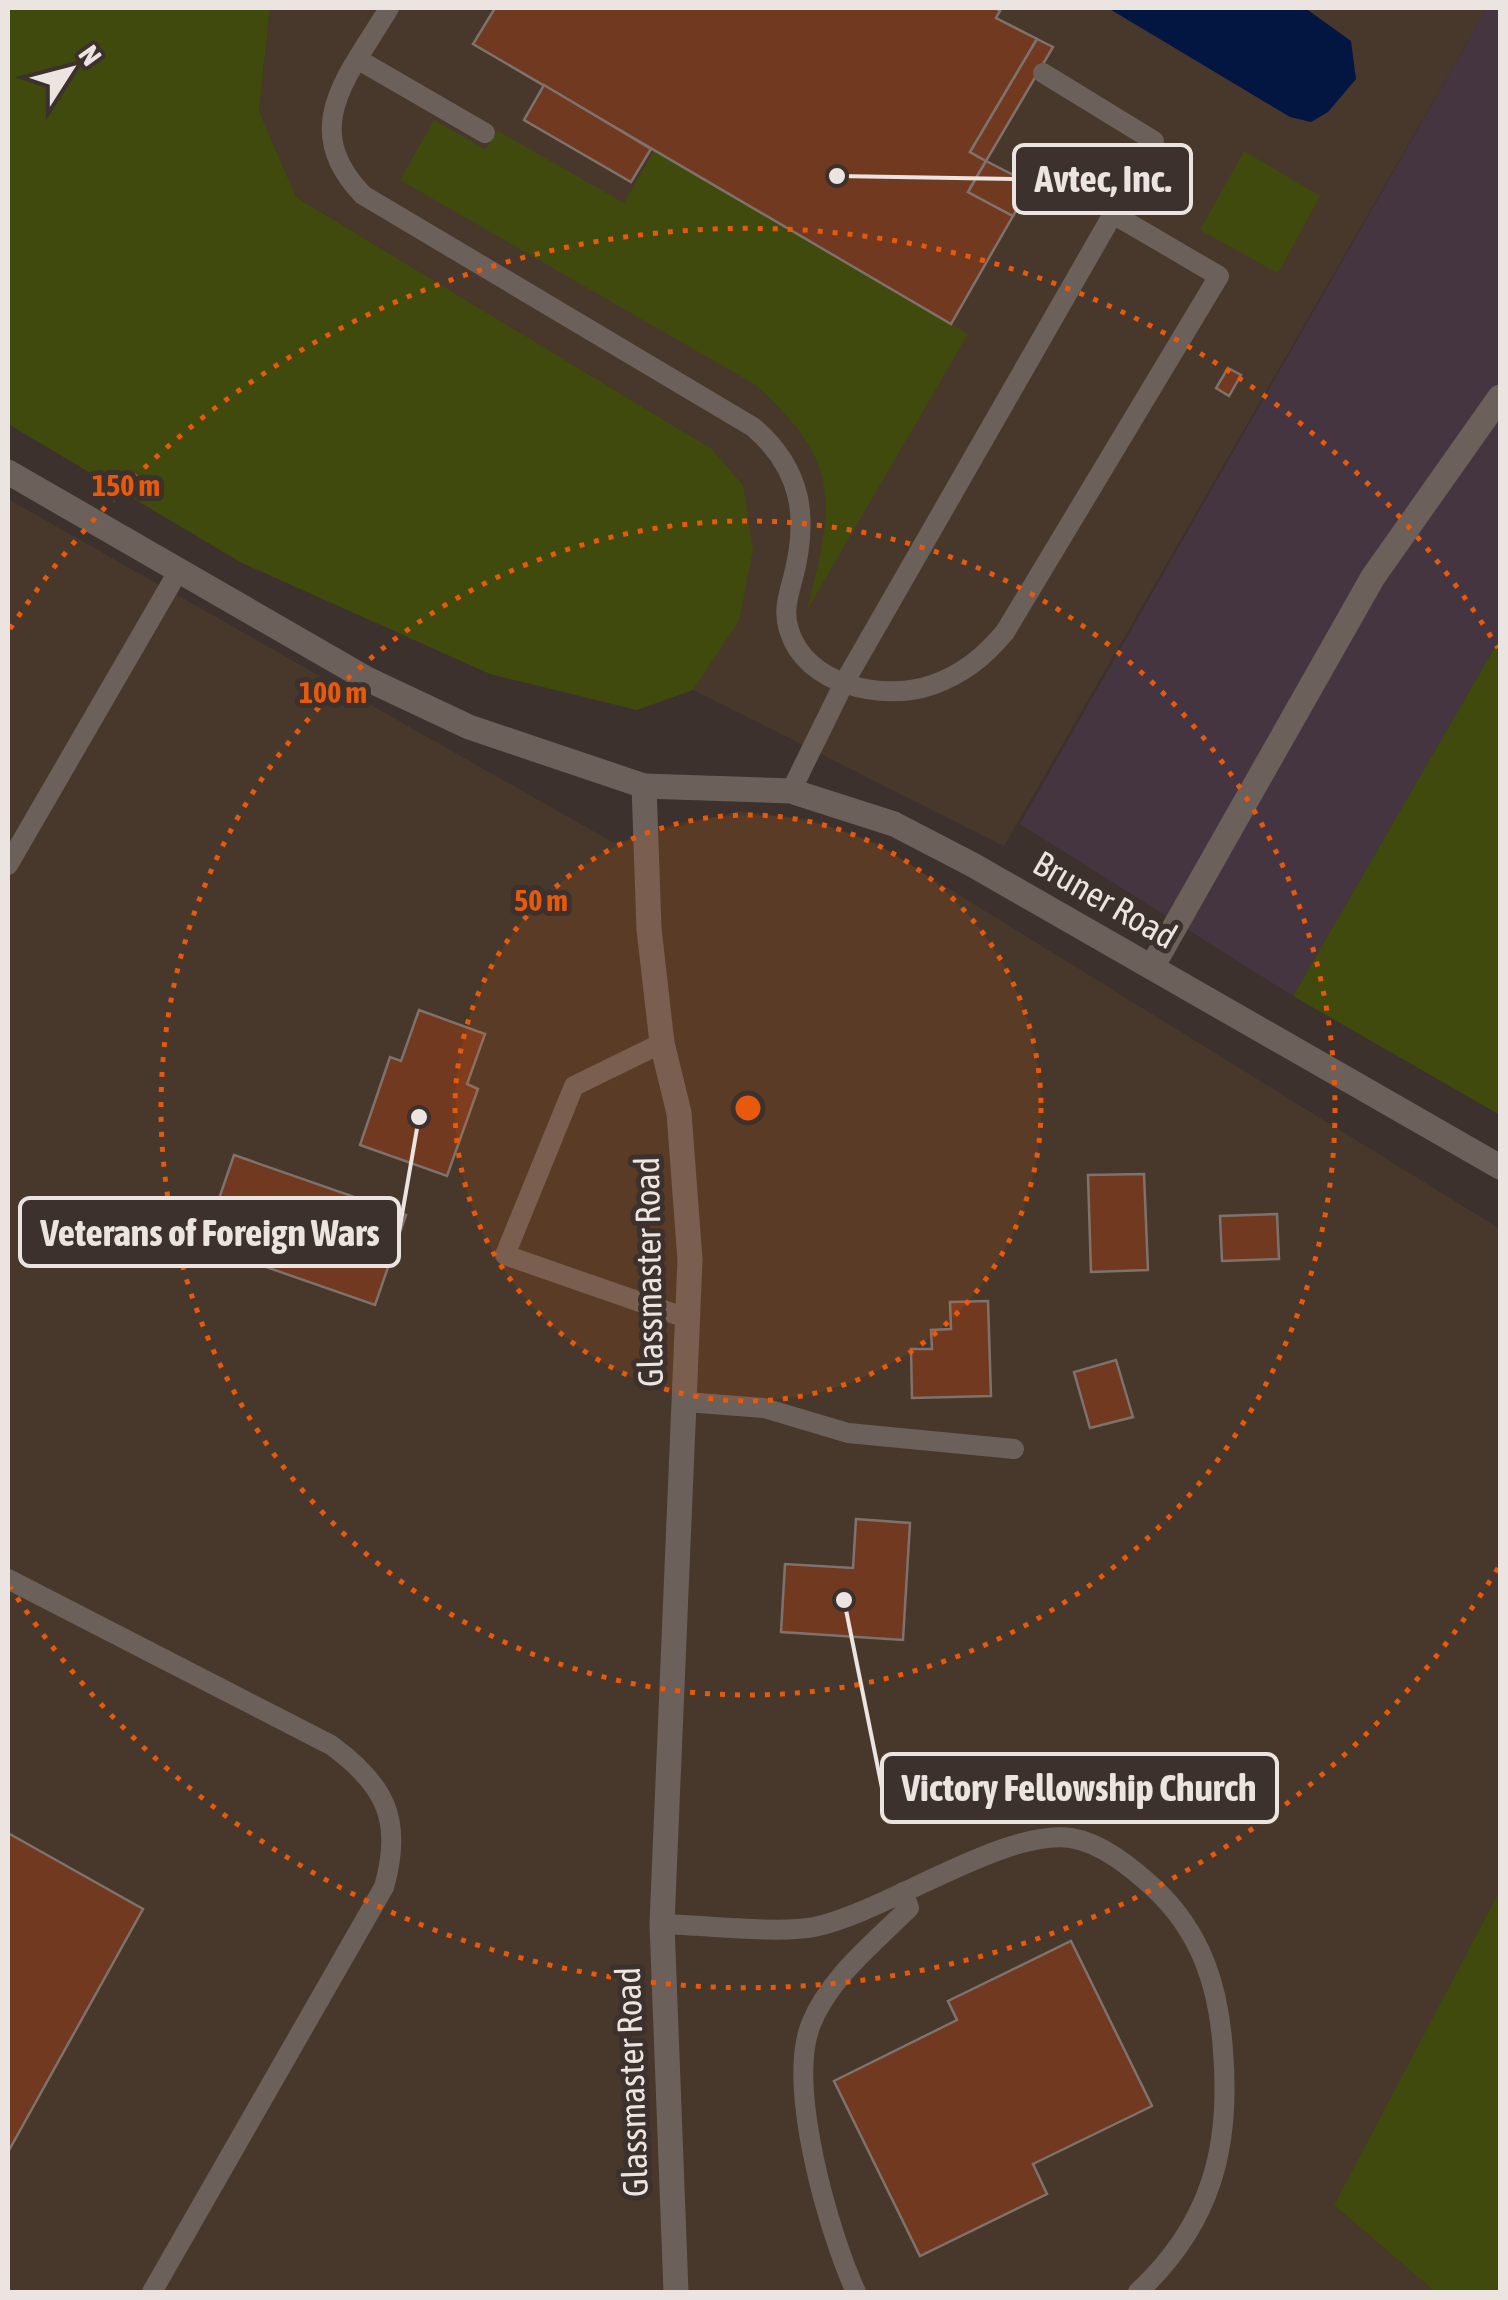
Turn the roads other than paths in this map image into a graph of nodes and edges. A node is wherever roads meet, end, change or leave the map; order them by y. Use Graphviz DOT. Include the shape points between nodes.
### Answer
graph roads {
  1 [pos="389,8"];
  2 [pos="359,60"];
  3 [pos="1042,73"];
  4 [pos="484,132"];
  5 [pos="1113,214"];
  6 [pos="1500,397"];
  7 [pos="8,472"];
  8 [pos="179,570"];
  9 [pos="844,683"];
  10 [pos="644,786"];
  11 [pos="791,791"];
  12 [pos="8,865"];
  13 [pos="1152,967"];
  14 [pos="662,1043"];
  15 [pos="1500,1167"];
  16 [pos="689,1319"];
  17 [pos="686,1402"];
  18 [pos="1014,1449"];
  19 [pos="8,1580"];
  20 [pos="903,1892"];
  21 [pos="662,1924"];
  22 [pos="152,2292"];
  23 [pos="676,2292"];
  24 [pos="856,2292"];
  25 [pos="1138,2292"];
  1 -- 2 [label="lane"];
  2 -- 4 [label="lane"];
  2 -- 9 [label="lane" via="330,116 329,136 335,157 364,195 753,427 785,460 802,514 786,606 790,632 810,664"];
  3 -- 5 [label="lane" via="1154,141"];
  5 -- 9 [label="lane"];
  5 -- 9 [label="lane" via="1219,276 985,656 928,686"];
  6 -- 13 [label="street" via="1373,577"];
  7 -- 8 [label="street"];
  8 -- 10 [label="street" via="367,679 469,727"];
  8 -- 12 [label="lane"];
  9 -- 11 [label="lane"];
  10 -- 11 [label="street, Bruner Road"];
  10 -- 14 [label="street, Glassmaster Road" via="644,874"];
  11 -- 13 [label="street, Bruner Road" via="894,824"];
  13 -- 15 [label="street, Bruner Road"];
  14 -- 16 [label="street, Glassmaster Road" via="689,1210"];
  14 -- 16 [label="lane" via="574,1086 505,1255"];
  16 -- 17 [label="street, Glassmaster Road"];
  17 -- 18 [label="lane" via="764,1408 848,1433"];
  17 -- 21 [label="street, Glassmaster Road"];
  19 -- 22 [label="lane" via="331,1745 379,1790 393,1824 394,1855 384,1888"];
  20 -- 21 [label="lane" via="813,1927"];
  20 -- 24 [label="lane" via="909,1908 826,1996 804,2053 817,2166 837,2251"];
  20 -- 25 [label="lane" via="1032,1839 1072,1838 1110,1853 1142,1877 1199,1944 1215,1986 1222,2036 1226,2086 1219,2154 1213,2186 1182,2241"];
  21 -- 23 [label="street, Glassmaster Road"];
}
